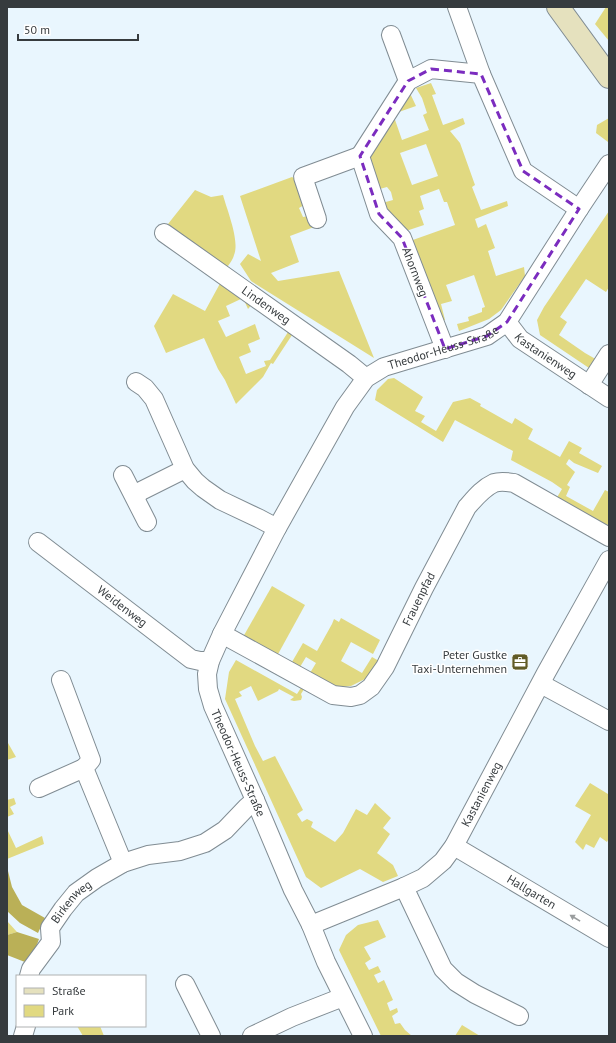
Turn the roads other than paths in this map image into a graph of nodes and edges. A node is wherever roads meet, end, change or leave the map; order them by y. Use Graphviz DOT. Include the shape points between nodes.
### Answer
graph roads {
  1 [pos="457,7"];
  2 [pos="558,7"];
  3 [pos="391,35"];
  4 [pos="481,74"];
  5 [pos="609,77"];
  6 [pos="408,80"];
  7 [pos="360,156"];
  8 [pos="609,164"];
  9 [pos="579,209"];
  10 [pos="317,219"];
  11 [pos="164,233"];
  12 [pos="507,322"];
  13 [pos="445,349"];
  14 [pos="609,354"];
  15 [pos="366,378"];
  16 [pos="136,382"];
  17 [pos="589,385"];
  18 [pos="609,398"];
  19 [pos="185,470"];
  20 [pos="123,475"];
  21 [pos="134,497"];
  22 [pos="147,522"];
  23 [pos="277,528"];
  24 [pos="609,537"];
  25 [pos="38,542"];
  26 [pos="609,560"];
  27 [pos="222,634"];
  28 [pos="210,661"];
  29 [pos="61,680"];
  30 [pos="541,684"];
  31 [pos="609,721"];
  32 [pos="84,768"];
  33 [pos="39,788"];
  34 [pos="255,800"];
  35 [pos="454,846"];
  36 [pos="123,863"];
  37 [pos="404,887"];
  38 [pos="311,925"];
  39 [pos="609,938"];
  40 [pos="29,975"];
  41 [pos="185,984"];
  42 [pos="343,997"];
  43 [pos="519,1016"];
  44 [pos="211,1036"];
  45 [pos="252,1036"];
  46 [pos="363,1036"];
  1 -- 4 [label="street"];
  2 -- 5 [label="street"];
  3 -- 6 [label="street"];
  4 -- 6 [label="street" via="432,69"];
  4 -- 9 [label="street" via="523,171"];
  6 -- 7 [label="street"];
  7 -- 10 [label="street" via="300,176"];
  7 -- 13 [label="street, Ahornweg" via="379,214 402,238"];
  8 -- 9 [label="street, Theodor-Heuss-Straße"];
  9 -- 12 [label="street, Theodor-Heuss-Straße"];
  11 -- 15 [label="street, Lindenweg"];
  12 -- 13 [label="street, Theodor-Heuss-Straße" via="487,336"];
  12 -- 17 [label="street, Kastanienweg" via="520,339"];
  13 -- 15 [label="street, Theodor-Heuss-Straße" via="384,367"];
  14 -- 17 [label="street, Kastanienweg"];
  15 -- 23 [label="street, Theodor-Heuss-Straße" via="345,407"];
  16 -- 19 [label="street" via="154,399"];
  17 -- 18 [label="street, Kastanienweg"];
  19 -- 21 [label="street"];
  19 -- 23 [label="street" via="220,500"];
  20 -- 21 [label="street"];
  21 -- 22 [label="street"];
  23 -- 27 [label="street, Theodor-Heuss-Straße"];
  24 -- 27 [label="street, Frauenpfad" via="514,484 495,483 487,487 467,507 385,667 371,687 360,695 333,695"];
  25 -- 28 [label="street, Weidenweg" via="191,658"];
  26 -- 30 [label="street, Kastanienweg"];
  27 -- 28 [label="street, Theodor-Heuss-Straße"];
  28 -- 34 [label="street, Theodor-Heuss-Straße" via="207,674 213,706"];
  29 -- 32 [label="street" via="91,760"];
  30 -- 31 [label="street"];
  30 -- 35 [label="street, Kastanienweg"];
  32 -- 33 [label="street"];
  32 -- 36 [label="street"];
  34 -- 36 [label="street, Birkenweg" via="225,830 206,843 180,852 148,855"];
  34 -- 38 [label="street, Theodor-Heuss-Straße" via="293,890"];
  35 -- 37 [label="street, Kastanienweg" via="443,861 428,874"];
  39 -- 35 [label="street, Hallgarten, one-way"];
  36 -- 40 [label="street, Birkenweg" via="76,893 50,928 51,942"];
  37 -- 38 [label="street, Kastanienweg"];
  37 -- 43 [label="street" via="443,969 456,982 475,994"];
  38 -- 42 [label="street, Theodor-Heuss-Straße"];
  41 -- 44 [label="street"];
  42 -- 45 [label="street"];
  42 -- 46 [label="street, Theodor-Heuss-Straße"];
}
